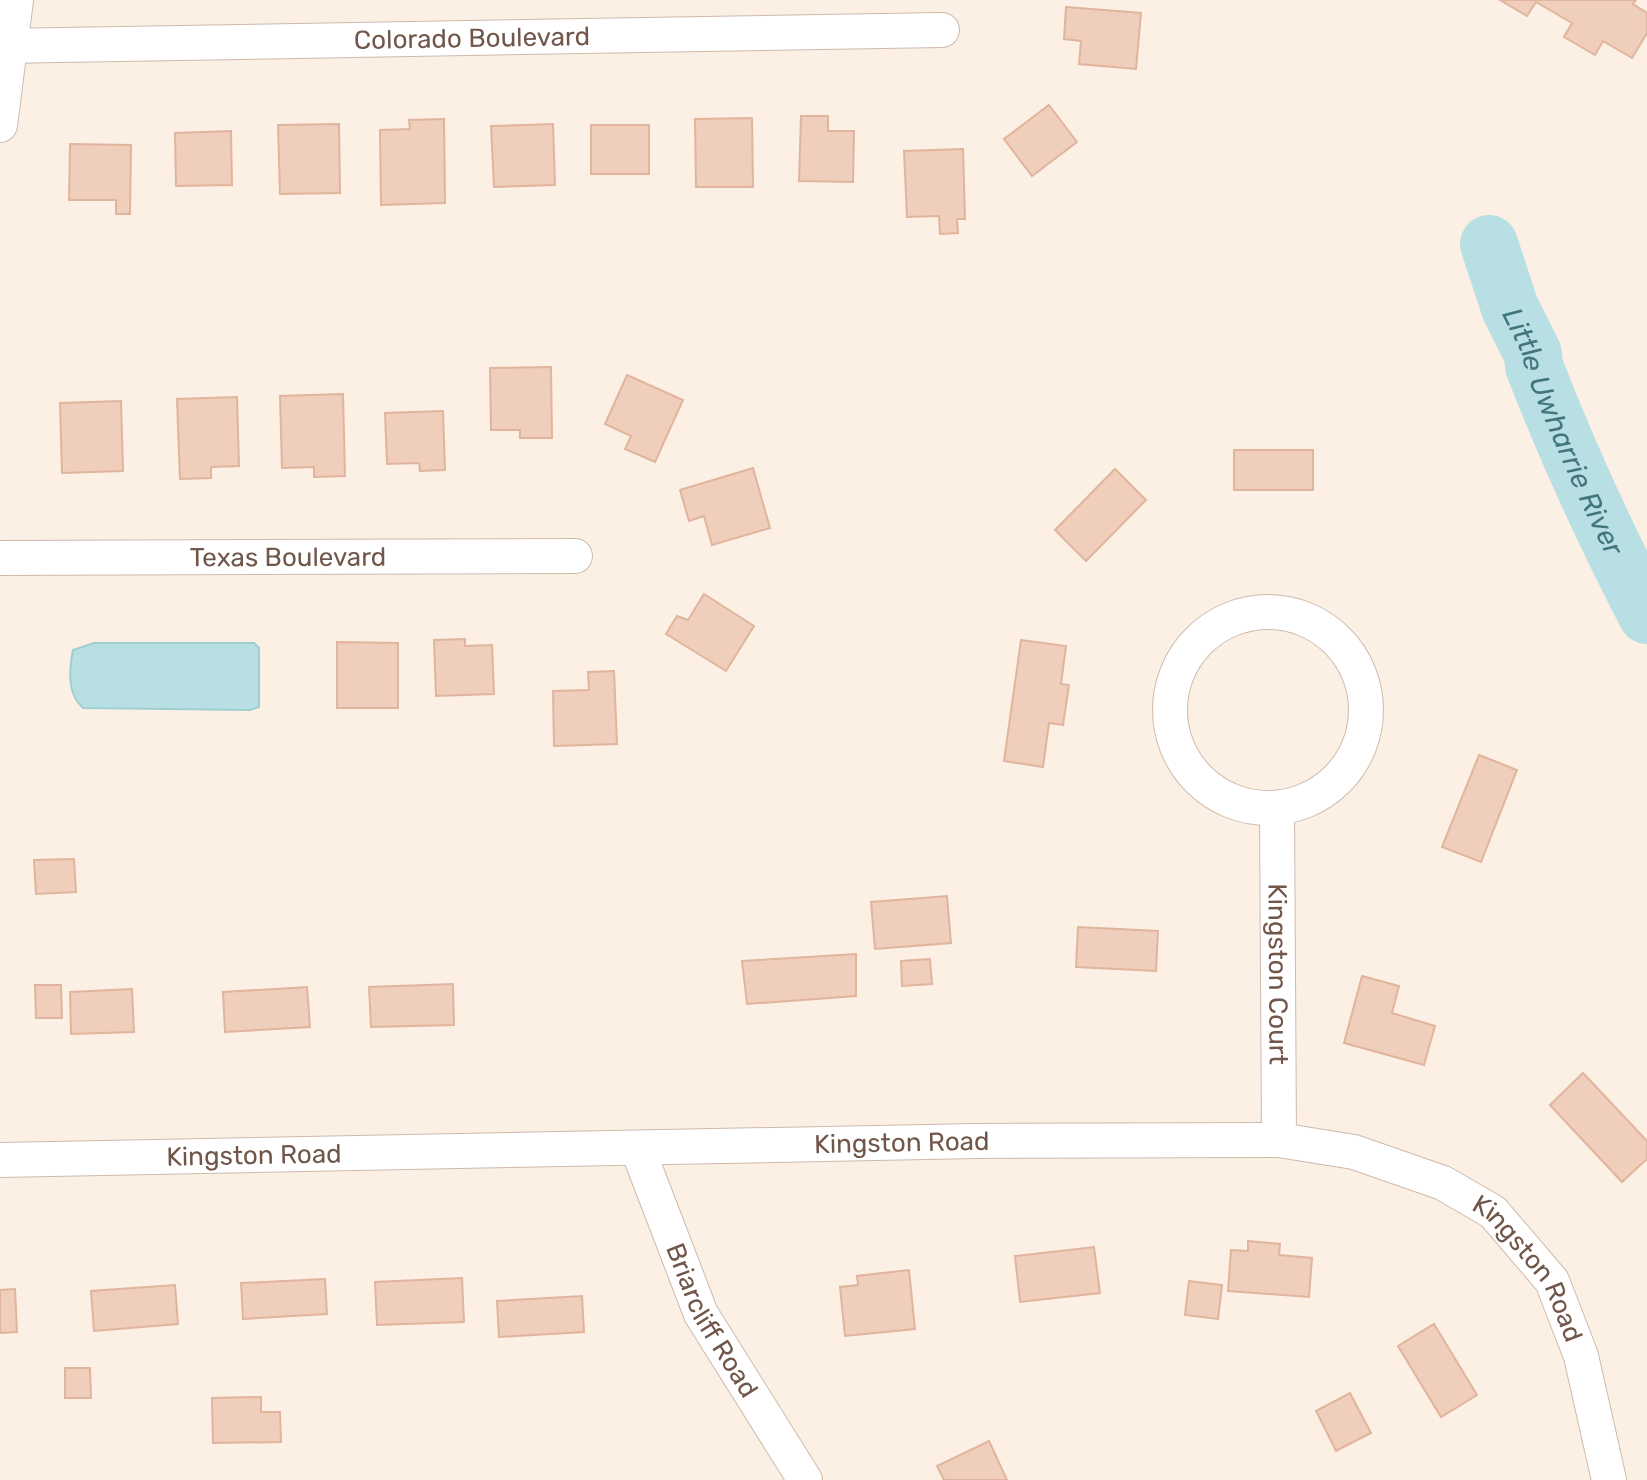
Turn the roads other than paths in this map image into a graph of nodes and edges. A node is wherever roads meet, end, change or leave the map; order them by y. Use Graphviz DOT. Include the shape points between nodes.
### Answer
graph roads {
  1 [pos="16,0"];
  2 [pos="942,30"];
  3 [pos="4,46"];
  4 [pos="0,125"];
  5 [pos="575,556"];
  6 [pos="0,558"];
  7 [pos="1277,808"];
  8 [pos="1279,1140"];
  9 [pos="638,1150"];
  10 [pos="0,1160"];
  11 [pos="805,1480"];
  12 [pos="1609,1480"];
  1 -- 3 [label="street"];
  2 -- 3 [label="street, Colorado Boulevard"];
  3 -- 4 [label="street"];
  5 -- 6 [label="street, Texas Boulevard"];
  7 -- 7 [label="street" via="1310,799 1338,780 1357,753 1367,720 1351,655 1328,631 1297,615 1264,611 1231,618 1204,634 1184,658 1172,687 1169,718 1176,748 1193,774 1217,794 1246,806"];
  7 -- 8 [label="street, Kingston Court"];
  8 -- 9 [label="street, Kingston Road"];
  8 -- 12 [label="street, Kingston Road" via="1395,1164 1443,1183 1493,1212 1552,1281 1581,1356"];
  9 -- 10 [label="street, Kingston Road"];
  9 -- 11 [label="street, Briarcliff Road" via="701,1314"];
}
